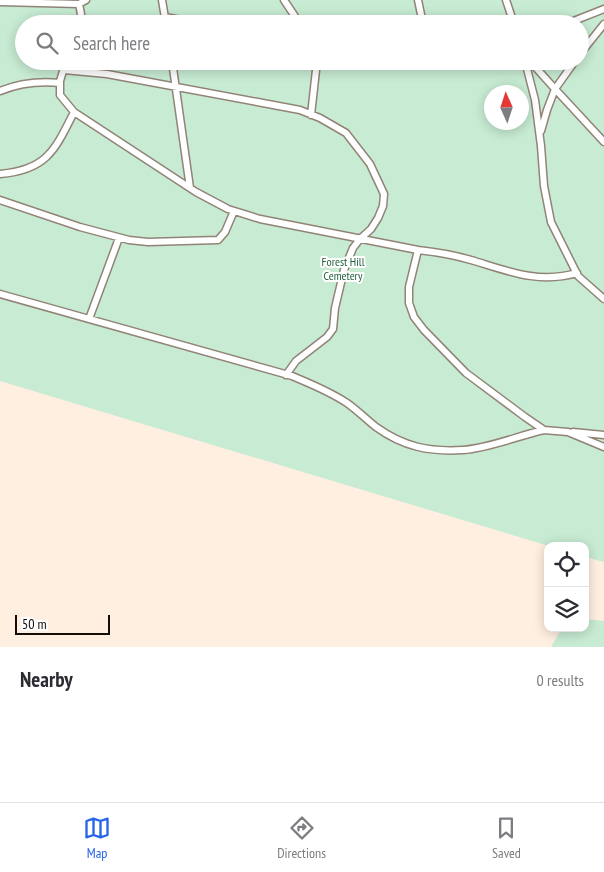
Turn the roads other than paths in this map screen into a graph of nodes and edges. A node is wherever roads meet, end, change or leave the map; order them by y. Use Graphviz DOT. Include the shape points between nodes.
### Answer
graph roads {
  1 [pos="86,0"];
  2 [pos="162,0"];
  3 [pos="284,0"];
  4 [pos="418,0"];
  5 [pos="506,0"];
  6 [pos="0,2"];
  7 [pos="79,4"];
  8 [pos="604,9"];
  9 [pos="81,15"];
  10 [pos="164,15"];
  11 [pos="294,15"];
  12 [pos="421,15"];
  13 [pos="511,15"];
  14 [pos="589,15"];
  15 [pos="604,24"];
  16 [pos="589,43"];
  17 [pos="64,70"];
  18 [pos="173,70"];
  19 [pos="316,70"];
  20 [pos="527,70"];
  21 [pos="538,70"];
  22 [pos="569,70"];
  23 [pos="60,83"];
  24 [pos="176,88"];
  25 [pos="556,89"];
  26 [pos="0,91"];
  27 [pos="74,112"];
  28 [pos="311,115"];
  29 [pos="540,135"];
  30 [pos="604,142"];
  31 [pos="0,174"];
  32 [pos="190,188"];
  33 [pos="0,200"];
  34 [pos="234,211"];
  35 [pos="119,238"];
  36 [pos="360,239"];
  37 [pos="418,250"];
  38 [pos="576,273"];
  39 [pos="0,294"];
  40 [pos="604,299"];
  41 [pos="89,319"];
  42 [pos="286,374"];
  43 [pos="544,430"];
  44 [pos="568,432"];
  45 [pos="604,435"];
  46 [pos="604,448"];
  1 -- 7 [label="lane"];
  2 -- 10 [label="lane"];
  3 -- 11 [label="lane"];
  4 -- 12 [label="lane"];
  5 -- 13 [label="lane"];
  6 -- 7 [label="lane"];
  7 -- 9 [label="lane"];
  8 -- 14 [label="lane"];
  15 -- 16 [label="lane"];
  17 -- 23 [label="lane"];
  17 -- 24 [label="lane" via="107,74"];
  18 -- 24 [label="lane"];
  19 -- 28 [label="lane"];
  20 -- 29 [label="lane"];
  21 -- 25 [label="lane"];
  22 -- 25 [label="lane"];
  23 -- 26 [label="lane" via="34,82"];
  23 -- 27 [label="lane" via="60,95"];
  24 -- 28 [label="lane" via="300,110"];
  24 -- 32 [label="lane"];
  25 -- 29 [label="lane"];
  25 -- 30 [label="lane"];
  27 -- 31 [label="lane" via="55,148 44,159 31,167"];
  27 -- 32 [label="lane"];
  28 -- 36 [label="lane" via="346,133 379,180 384,194 383,206 371,229"];
  29 -- 38 [label="lane" via="551,222"];
  32 -- 34 [label="lane"];
  33 -- 35 [label="lane"];
  34 -- 35 [label="lane" via="218,240 148,242"];
  34 -- 36 [label="lane"];
  35 -- 41 [label="lane"];
  36 -- 37 [label="lane"];
  36 -- 42 [label="lane" via="344,270 333,329"];
  37 -- 38 [label="lane" via="444,253 522,275 546,278"];
  37 -- 43 [label="lane" via="409,287 414,317 466,373"];
  38 -- 40 [label="lane"];
  39 -- 41 [label="lane"];
  41 -- 42 [label="lane"];
  42 -- 43 [label="lane" via="321,387 378,428 421,449 465,450"];
  43 -- 44 [label="lane"];
  44 -- 45 [label="lane"];
  44 -- 46 [label="lane"];
}
